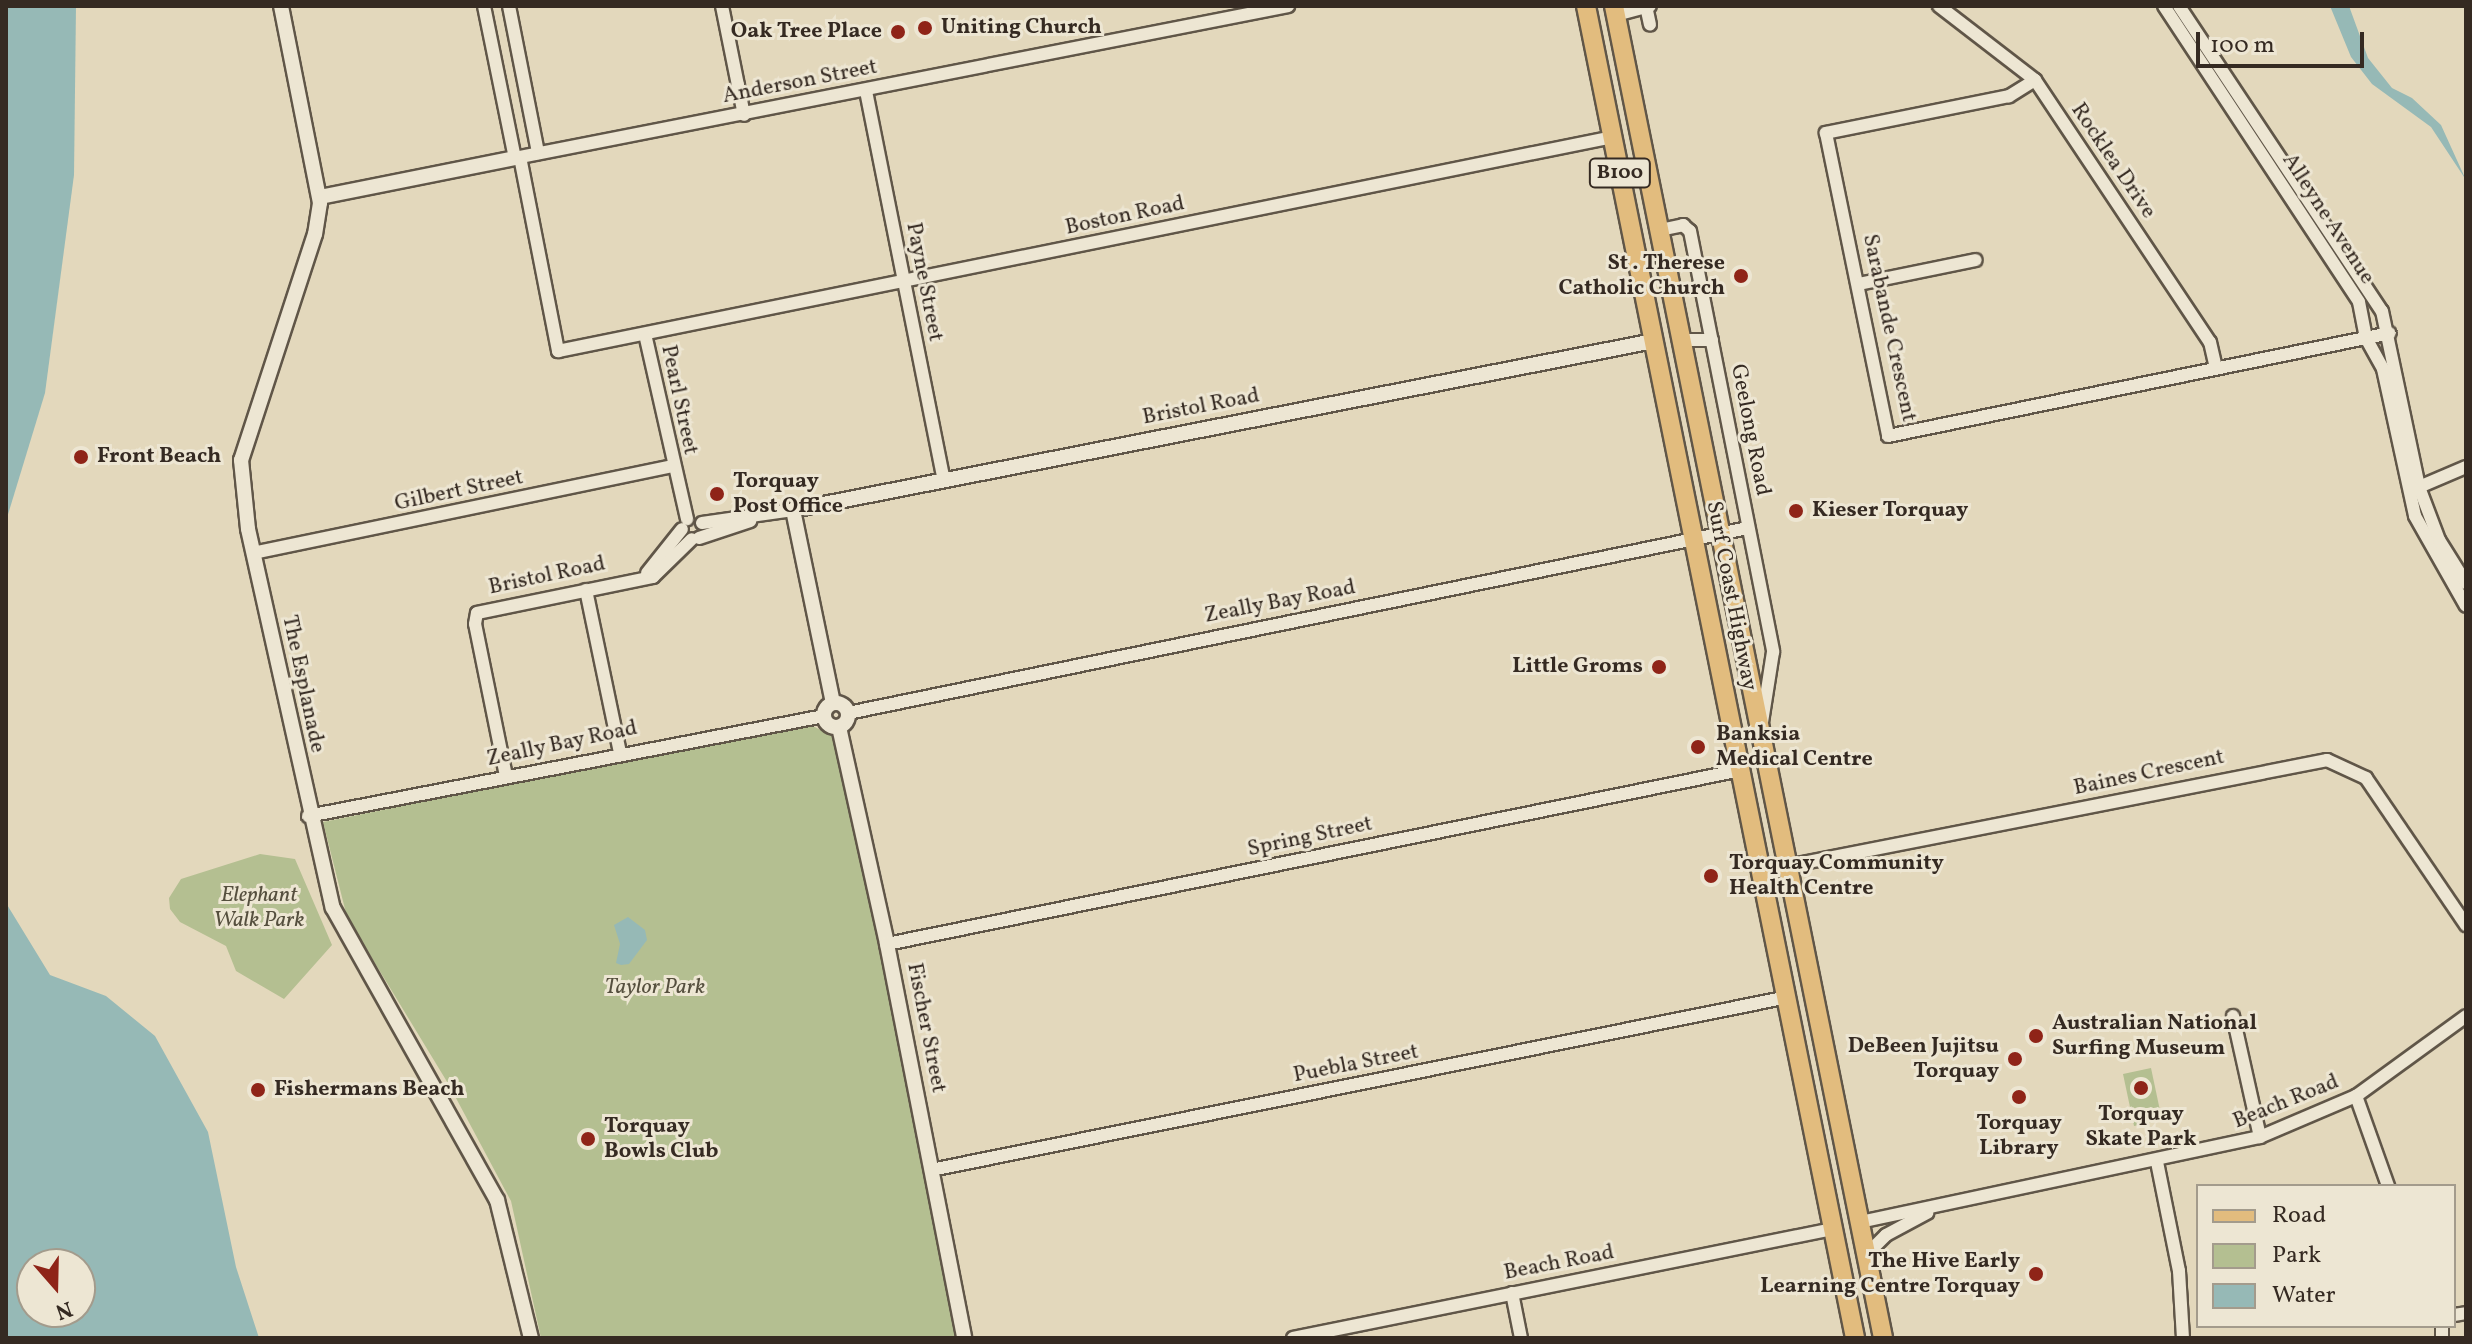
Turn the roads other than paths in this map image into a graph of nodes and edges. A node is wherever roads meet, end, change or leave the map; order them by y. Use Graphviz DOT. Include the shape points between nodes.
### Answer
graph roads {
  1 [pos="281,6"];
  2 [pos="484,6"];
  3 [pos="509,6"];
  4 [pos="722,6"];
  5 [pos="1288,6"];
  6 [pos="1647,6"];
  7 [pos="1939,6"];
  8 [pos="2164,6"];
  9 [pos="2179,6"];
  10 [pos="1615,10"];
  11 [pos="1588,15"];
  12 [pos="1650,25"];
  13 [pos="2035,80"];
  14 [pos="524,83"];
  15 [pos="501,87"];
  16 [pos="866,91"];
  17 [pos="744,115"];
  18 [pos="1613,137"];
  19 [pos="538,153"];
  20 [pos="517,157"];
  21 [pos="320,197"];
  22 [pos="1660,230"];
  23 [pos="1976,260"];
  24 [pos="904,282"];
  25 [pos="1859,284"];
  26 [pos="2390,333"];
  27 [pos="645,334"];
  28 [pos="2366,338"];
  29 [pos="1682,340"];
  30 [pos="1712,340"];
  31 [pos="1654,341"];
  32 [pos="2216,368"];
  33 [pos="672,466"];
  34 [pos="2466,467"];
  35 [pos="944,480"];
  36 [pos="2419,487"];
  37 [pos="793,510"];
  38 [pos="756,517"];
  39 [pos="702,523"];
  40 [pos="684,524"];
  41 [pos="1748,528"];
  42 [pos="1721,533"];
  43 [pos="695,538"];
  44 [pos="1695,539"];
  45 [pos="253,553"];
  46 [pos="626,582"];
  47 [pos="2466,583"];
  48 [pos="586,590"];
  49 [pos="2466,606"];
  50 [pos="828,710"];
  51 [pos="848,713"];
  52 [pos="839,727"];
  53 [pos="1761,734"];
  54 [pos="620,753"];
  55 [pos="1741,770"];
  56 [pos="506,776"];
  57 [pos="308,816"];
  58 [pos="1787,866"];
  59 [pos="1762,871"];
  60 [pos="2466,925"];
  61 [pos="887,944"];
  62 [pos="1788,997"];
  63 [pos="2233,1016"];
  64 [pos="2466,1016"];
  65 [pos="2356,1096"];
  66 [pos="2260,1137"];
  67 [pos="2157,1162"];
  68 [pos="931,1170"];
  69 [pos="2387,1184"];
  70 [pos="1956,1202"];
  71 [pos="1860,1222"];
  72 [pos="1832,1229"];
  73 [pos="1866,1255"];
  74 [pos="1512,1293"];
  75 [pos="531,1338"];
  76 [pos="964,1338"];
  77 [pos="1293,1338"];
  78 [pos="1521,1338"];
  79 [pos="1855,1338"];
  80 [pos="1883,1338"];
  81 [pos="2183,1338"];
  1 -- 21 [label="street, The Esplanade"];
  2 -- 15 [label="street"];
  3 -- 14 [label="street"];
  4 -- 17 [label="street"];
  5 -- 16 [label="street, Anderson Street"];
  6 -- 10 [label="street"];
  6 -- 12 [label="street"];
  7 -- 13 [label="street, Rocklea Drive"];
  8 -- 28 [label="street, Alleyne Avenue" via="2351,288"];
  9 -- 26 [label="street, Alleyne Avenue" via="2382,311"];
  10 -- 11 [label="main road"];
  10 -- 22 [label="main road, Surf Coast Highway / B100"];
  11 -- 18 [label="main road, Surf Coast Highway / B100"];
  13 -- 25 [label="street, Sarabande Crescent" via="2009,96 1826,133"];
  13 -- 32 [label="street, Rocklea Drive" via="2210,342"];
  14 -- 15 [label="street"];
  14 -- 19 [label="street"];
  15 -- 20 [label="street"];
  16 -- 17 [label="street, Anderson Street"];
  16 -- 24 [label="street, Payne Street"];
  17 -- 19 [label="street, Anderson Street"];
  18 -- 24 [label="street, Boston Road"];
  18 -- 31 [label="main road, Surf Coast Highway / B100"];
  19 -- 20 [label="street, Anderson Street"];
  20 -- 21 [label="street, Anderson Street"];
  20 -- 27 [label="street, Pearl Street" via="558,351"];
  21 -- 45 [label="street, The Esplanade" via="315,234 241,460"];
  22 -- 29 [label="main road, Surf Coast Highway / B100"];
  22 -- 30 [label="street, Geelong Road" via="1683,225 1690,231"];
  23 -- 25 [label="street"];
  24 -- 27 [label="street, Boston Road"];
  24 -- 35 [label="street, Payne Street"];
  25 -- 32 [label="street, Sarabande Crescent" via="1888,436"];
  26 -- 28 [label="street, Sarabande Crescent"];
  26 -- 36 [label="street, Alleyne Avenue"];
  27 -- 33 [label="street, Pearl Street"];
  28 -- 32 [label="street, Sarabande Crescent"];
  28 -- 49 [label="street, Alleyne Avenue" via="2383,369 2415,516"];
  29 -- 30 [label="street, Geelong Road"];
  29 -- 31 [label="main road"];
  29 -- 42 [label="main road, Surf Coast Highway / B100"];
  30 -- 41 [label="street, Geelong Road"];
  31 -- 35 [label="street, Bristol Road"];
  31 -- 44 [label="main road, Surf Coast Highway / B100"];
  33 -- 40 [label="street, Pearl Street"];
  33 -- 45 [label="street, Gilbert Street"];
  34 -- 36 [label="street"];
  35 -- 37 [label="street, Bristol Road"];
  36 -- 47 [label="street, Alleyne Avenue" via="2439,540"];
  37 -- 38 [label="street, Bristol Road"];
  37 -- 50 [label="street"];
  38 -- 39 [label="street, Bristol Road"];
  38 -- 43 [label="street, Bristol Road"];
  39 -- 40 [label="street"];
  39 -- 43 [label="street"];
  40 -- 43 [label="street"];
  40 -- 46 [label="street, Bristol Road" via="658,565"];
  41 -- 42 [label="street, Geelong Road"];
  41 -- 53 [label="street, Geelong Road" via="1773,652"];
  42 -- 44 [label="street, Zeally Bay Road"];
  42 -- 53 [label="main road, Surf Coast Highway / B100"];
  43 -- 46 [label="street, Bristol Road" via="657,574"];
  44 -- 51 [label="street, Zeally Bay Road"];
  44 -- 55 [label="main road, Surf Coast Highway / B100"];
  45 -- 57 [label="street, The Esplanade"];
  46 -- 48 [label="street, Bristol Road"];
  48 -- 54 [label="street"];
  48 -- 56 [label="street, Bristol Road" via="477,613"];
  50 -- 51 [label="street"];
  50 -- 52 [label="street"];
  50 -- 54 [label="street, Zeally Bay Road"];
  51 -- 52 [label="street"];
  52 -- 61 [label="street, Fischer Street"];
  53 -- 58 [label="main road, Surf Coast Highway / B100"];
  54 -- 56 [label="street, Zeally Bay Road"];
  55 -- 59 [label="main road, Surf Coast Highway / B100"];
  55 -- 61 [label="street, Spring Street"];
  56 -- 57 [label="street, Zeally Bay Road"];
  57 -- 75 [label="street, The Esplanade" via="338,919 497,1200"];
  58 -- 59 [label="street, Baines Crescent"];
  58 -- 60 [label="street, Baines Crescent" via="2327,760 2366,778"];
  58 -- 71 [label="main road, Surf Coast Highway / B100"];
  59 -- 62 [label="main road, Surf Coast Highway / B100"];
  61 -- 68 [label="street, Fischer Street"];
  62 -- 68 [label="street, Puebla Street"];
  62 -- 72 [label="main road, Surf Coast Highway / B100"];
  63 -- 66 [label="street"];
  64 -- 65 [label="street, Beach Road"];
  65 -- 66 [label="street, Beach Road"];
  65 -- 69 [label="street"];
  66 -- 67 [label="street, Beach Road"];
  67 -- 70 [label="street, Beach Road"];
  67 -- 81 [label="street" via="2181,1281 2178,1310"];
  68 -- 76 [label="street, Fischer Street"];
  70 -- 71 [label="street, Beach Road"];
  70 -- 73 [label="street, Beach Road" via="1896,1229"];
  71 -- 72 [label="main road"];
  71 -- 73 [label="main road, Surf Coast Highway / B100"];
  72 -- 74 [label="street, Beach Road"];
  72 -- 79 [label="main road, Surf Coast Highway / B100"];
  73 -- 80 [label="main road, Surf Coast Highway / B100"];
  74 -- 77 [label="street, Beach Road"];
  74 -- 78 [label="street"];
}
